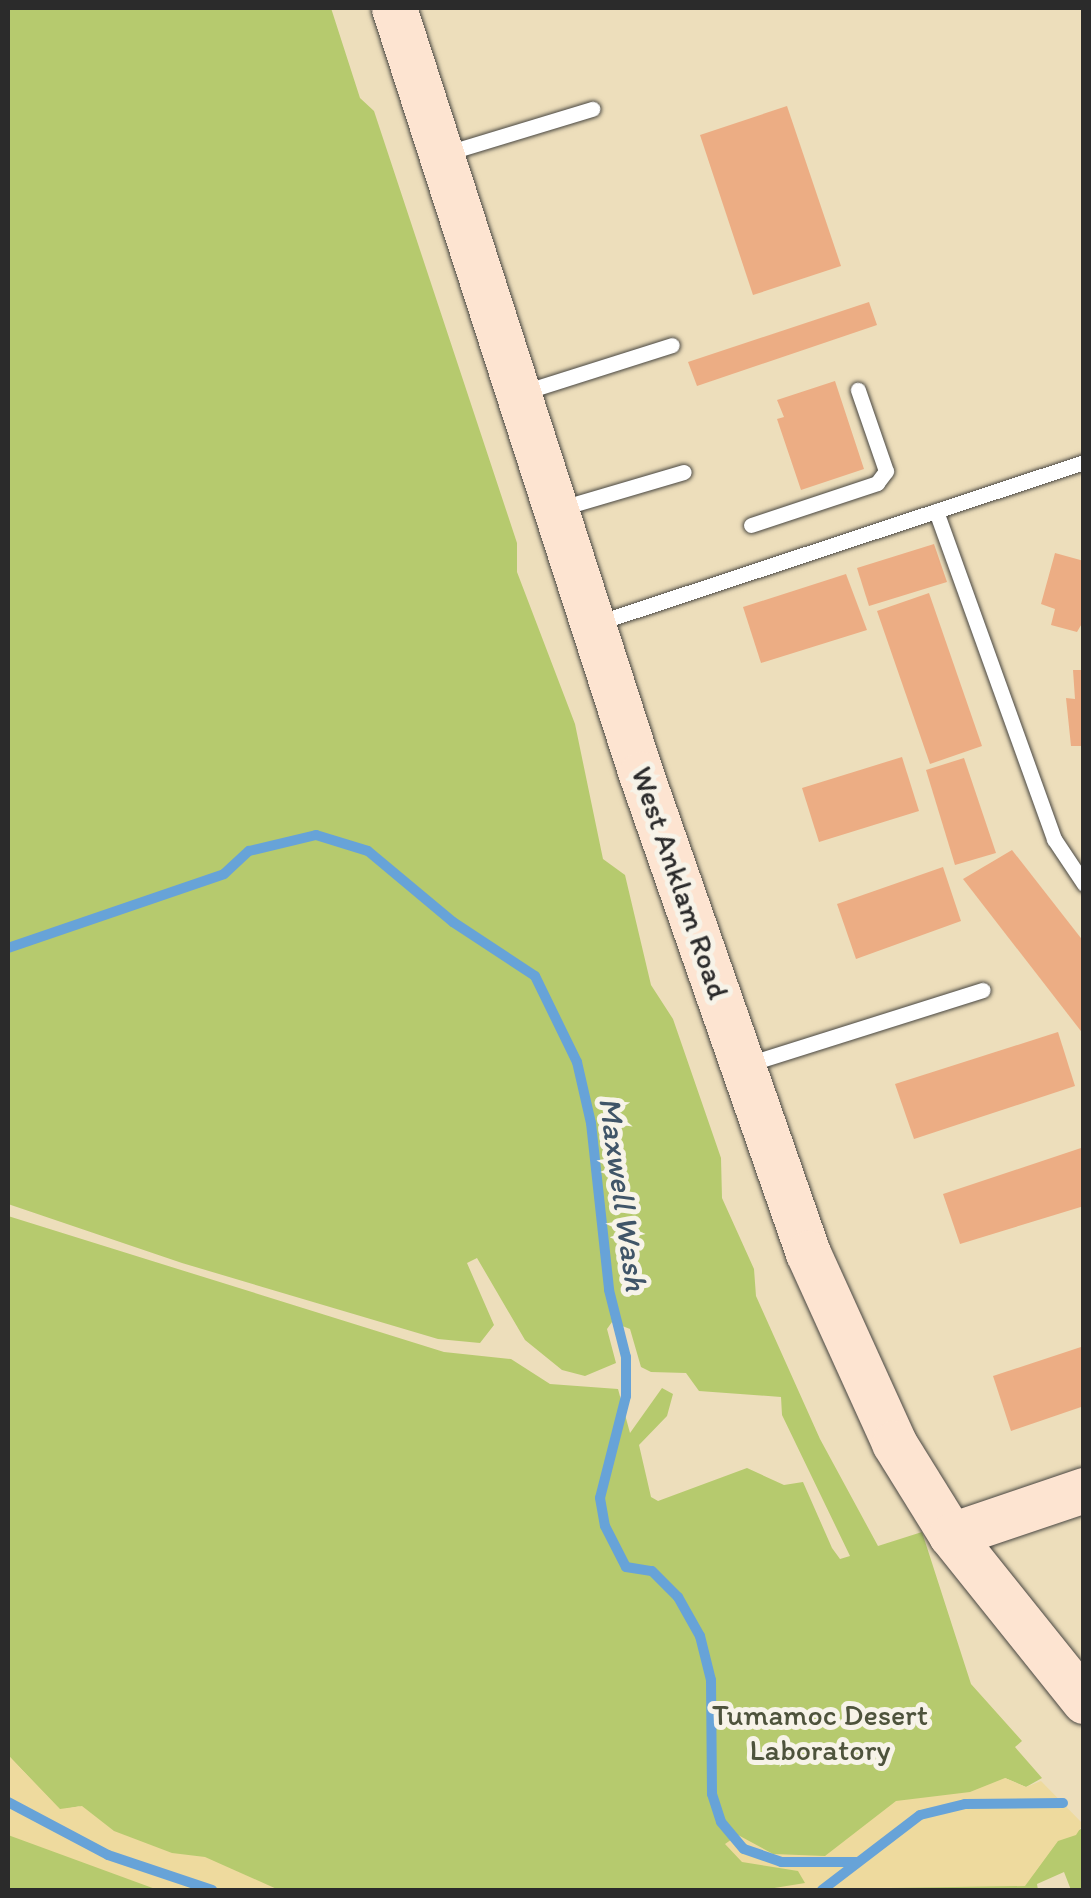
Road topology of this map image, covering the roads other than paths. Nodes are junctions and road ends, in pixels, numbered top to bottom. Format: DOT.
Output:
graph roads {
  1 [pos="394,8"];
  2 [pos="592,109"];
  3 [pos="442,155"];
  4 [pos="672,345"];
  5 [pos="858,390"];
  6 [pos="518,394"];
  7 [pos="1084,462"];
  8 [pos="684,472"];
  9 [pos="556,510"];
  10 [pos="936,511"];
  11 [pos="751,524"];
  12 [pos="593,624"];
  13 [pos="1084,884"];
  14 [pos="983,990"];
  15 [pos="744,1065"];
  16 [pos="1084,1490"];
  17 [pos="951,1535"];
  18 [pos="1084,1701"];
  1 -- 3 [label="main road, West Anklam Road"];
  2 -- 3 [label="lane"];
  3 -- 6 [label="main road, West Anklam Road"];
  4 -- 6 [label="lane"];
  5 -- 11 [label="lane"];
  6 -- 9 [label="main road, West Anklam Road"];
  7 -- 10 [label="lane"];
  8 -- 9 [label="lane"];
  9 -- 12 [label="main road, West Anklam Road"];
  10 -- 12 [label="lane"];
  10 -- 13 [label="lane"];
  12 -- 15 [label="main road, West Anklam Road"];
  14 -- 15 [label="lane"];
  15 -- 17 [label="main road, West Anklam Road"];
  16 -- 17 [label="main road"];
  17 -- 18 [label="main road, West Anklam Road"];
}
